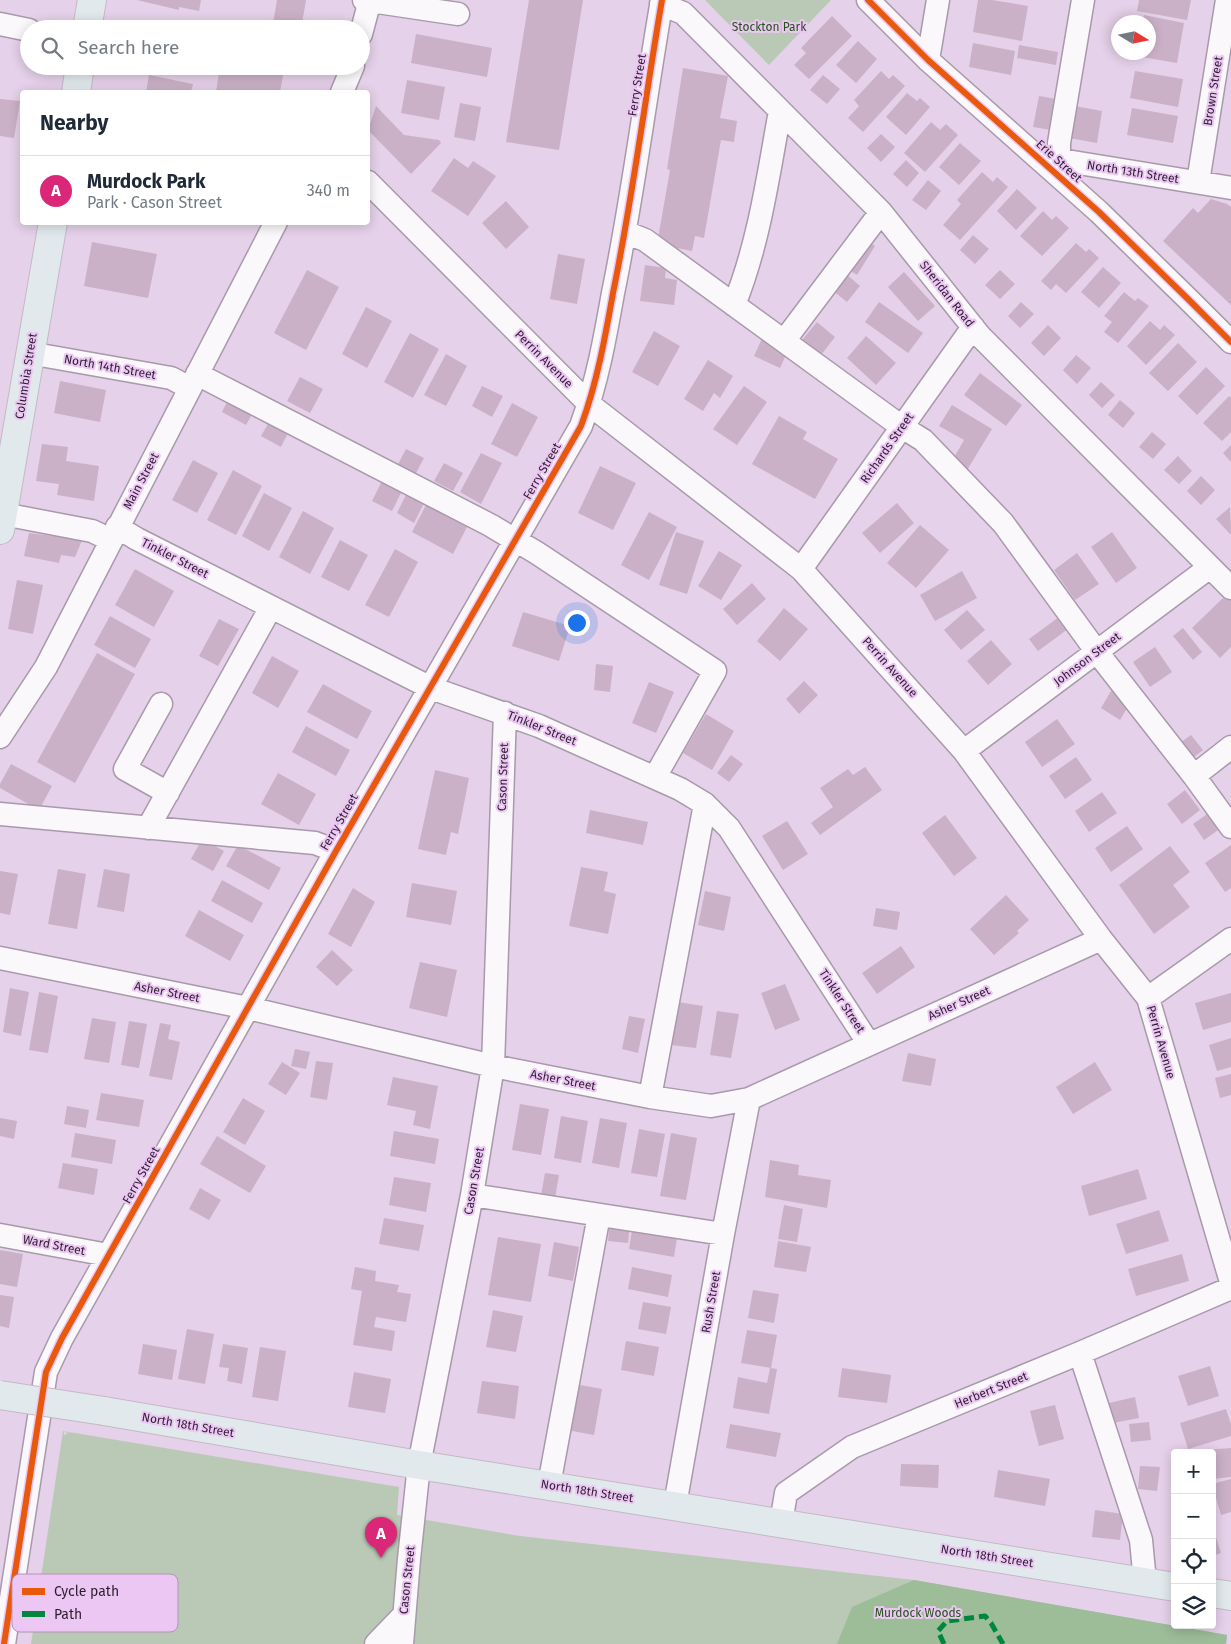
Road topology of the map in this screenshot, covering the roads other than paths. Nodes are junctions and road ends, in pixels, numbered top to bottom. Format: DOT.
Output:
graph roads {
  1 [pos="92,0"];
  2 [pos="368,0"];
  3 [pos="868,0"];
  4 [pos="938,0"];
  5 [pos="1083,0"];
  6 [pos="1227,0"];
  7 [pos="662,2"];
  8 [pos="458,14"];
  9 [pos="89,20"];
  10 [pos="364,20"];
  11 [pos="0,24"];
  12 [pos="20,28"];
  13 [pos="928,60"];
  14 [pos="79,75"];
  15 [pos="349,75"];
  16 [pos="76,90"];
  17 [pos="343,90"];
  18 [pos="780,110"];
  19 [pos="1036,156"];
  20 [pos="1059,159"];
  21 [pos="1198,182"];
  22 [pos="370,184"];
  23 [pos="1231,188"];
  24 [pos="881,212"];
  25 [pos="52,225"];
  26 [pos="274,225"];
  27 [pos="626,232"];
  28 [pos="734,305"];
  29 [pos="976,331"];
  30 [pos="784,342"];
  31 [pos="1231,342"];
  32 [pos="29,353"];
  33 [pos="193,381"];
  34 [pos="589,404"];
  35 [pos="902,427"];
  36 [pos="8,435"];
  37 [pos="1,522"];
  38 [pos="114,533"];
  39 [pos="515,540"];
  40 [pos="1210,567"];
  41 [pos="801,569"];
  42 [pos="1231,588"];
  43 [pos="271,607"];
  44 [pos="1097,652"];
  45 [pos="431,688"];
  46 [pos="161,704"];
  47 [pos="9,711"];
  48 [pos="505,713"];
  49 [pos="0,736"];
  50 [pos="1231,747"];
  51 [pos="964,751"];
  52 [pos="1194,776"];
  53 [pos="655,777"];
  54 [pos="168,793"];
  55 [pos="705,804"];
  56 [pos="0,814"];
  57 [pos="1231,827"];
  58 [pos="148,828"];
  59 [pos="336,851"];
  60 [pos="1101,939"];
  61 [pos="1231,939"];
  62 [pos="0,958"];
  63 [pos="1148,998"];
  64 [pos="248,1008"];
  65 [pos="870,1044"];
  66 [pos="493,1066"];
  67 [pos="650,1098"];
  68 [pos="749,1099"];
  69 [pos="472,1195"];
  70 [pos="599,1215"];
  71 [pos="0,1234"];
  72 [pos="722,1234"];
  73 [pos="108,1255"];
  74 [pos="1231,1282"];
  75 [pos="1231,1288"];
  76 [pos="1080,1353"];
  77 [pos="0,1395"];
  78 [pos="420,1465"];
  79 [pos="550,1485"];
  80 [pos="676,1505"];
  81 [pos="781,1522"];
  82 [pos="15,1574"];
  83 [pos="1145,1582"];
  84 [pos="1171,1586"];
  85 [pos="12,1592"];
  86 [pos="1216,1594"];
  87 [pos="1231,1596"];
  88 [pos="404,1616"];
  89 [pos="4,1644"];
  90 [pos="376,1644"];
  91 [pos="402,1644"];
  1 -- 9 [label="main road"];
  2 -- 8 [label="street"];
  2 -- 10 [label="street"];
  3 -- 13 [label="street, Erie Street"];
  4 -- 13 [label="street"];
  5 -- 20 [label="street"];
  6 -- 21 [label="street, Brown Street"];
  7 -- 18 [label="street, Sheridan Road"];
  7 -- 27 [label="street, Ferry Street"];
  11 -- 12 [label="street"];
  13 -- 19 [label="street, Erie Street"];
  14 -- 16 [label="main road"];
  15 -- 17 [label="street"];
  18 -- 24 [label="street, Sheridan Road"];
  18 -- 28 [label="street"];
  19 -- 20 [label="street, North 13th Street"];
  19 -- 31 [label="street, Erie Street"];
  20 -- 21 [label="street, North 13th Street"];
  21 -- 23 [label="street, North 13th Street"];
  22 -- 34 [label="street, Perrin Avenue"];
  24 -- 29 [label="street, Sheridan Road"];
  24 -- 30 [label="street"];
  25 -- 32 [label="main road, Columbia Street"];
  26 -- 33 [label="street, Main Street"];
  27 -- 28 [label="street"];
  27 -- 34 [label="street, Ferry Street"];
  28 -- 30 [label="street"];
  29 -- 35 [label="street, Richards Street"];
  29 -- 40 [label="street, Sheridan Road"];
  30 -- 35 [label="street"];
  32 -- 33 [label="street, North 14th Street"];
  32 -- 36 [label="main road, Columbia Street"];
  33 -- 38 [label="street, Main Street"];
  33 -- 39 [label="street, North 14th Street"];
  34 -- 39 [label="street, Ferry Street"];
  34 -- 41 [label="street, Perrin Avenue"];
  35 -- 41 [label="street, Richards Street"];
  35 -- 44 [label="street"];
  36 -- 37 [label="main road, Columbia Street"];
  37 -- 38 [label="street, Tinkler Street"];
  38 -- 43 [label="street, Tinkler Street"];
  38 -- 47 [label="street, Main Street"];
  39 -- 45 [label="street, Ferry Street"];
  39 -- 53 [label="street, North 14th Street"];
  40 -- 42 [label="street, Sheridan Road"];
  40 -- 44 [label="street, Johnson Street"];
  41 -- 51 [label="street, Perrin Avenue"];
  43 -- 45 [label="street, Tinkler Street"];
  43 -- 54 [label="street"];
  44 -- 51 [label="street, Johnson Street"];
  44 -- 52 [label="street"];
  45 -- 48 [label="street, Tinkler Street"];
  45 -- 59 [label="street, Ferry Street"];
  46 -- 54 [label="street"];
  47 -- 49 [label="street, Main Street"];
  48 -- 53 [label="street, Tinkler Street"];
  48 -- 66 [label="street, Cason Street"];
  50 -- 52 [label="street"];
  51 -- 60 [label="street, Perrin Avenue"];
  52 -- 57 [label="street"];
  53 -- 55 [label="street, Tinkler Street"];
  54 -- 58 [label="street"];
  55 -- 65 [label="street, Tinkler Street"];
  55 -- 67 [label="street"];
  56 -- 58 [label="street"];
  58 -- 59 [label="street"];
  59 -- 64 [label="street, Ferry Street"];
  60 -- 63 [label="street, Perrin Avenue"];
  60 -- 65 [label="street, Asher Street"];
  61 -- 63 [label="street"];
  62 -- 64 [label="street, Asher Street"];
  63 -- 74 [label="street, Perrin Avenue"];
  64 -- 66 [label="street, Asher Street"];
  64 -- 73 [label="street, Ferry Street"];
  65 -- 68 [label="street, Asher Street"];
  66 -- 67 [label="street, Asher Street"];
  66 -- 69 [label="street, Cason Street"];
  67 -- 68 [label="street, Asher Street"];
  68 -- 72 [label="street, Rush Street"];
  69 -- 70 [label="street"];
  69 -- 78 [label="street, Cason Street"];
  70 -- 72 [label="street"];
  70 -- 79 [label="street"];
  71 -- 73 [label="street, Ward Street"];
  72 -- 80 [label="street, Rush Street"];
  73 -- 82 [label="street, Ferry Street"];
  75 -- 76 [label="street, Herbert Street"];
  76 -- 81 [label="street, Herbert Street"];
  76 -- 83 [label="street"];
  77 -- 78 [label="main road, North 18th Street, bridge"];
  78 -- 79 [label="main road, North 18th Street"];
  78 -- 88 [label="street, Cason Street"];
  79 -- 80 [label="main road, North 18th Street"];
  80 -- 81 [label="main road, North 18th Street"];
  81 -- 83 [label="main road, North 18th Street"];
  83 -- 84 [label="main road, North 18th Street"];
  85 -- 89 [label="street, Ferry Street"];
  86 -- 87 [label="main road"];
  88 -- 90 [label="street"];
  88 -- 91 [label="street, Cason Street"];
}
